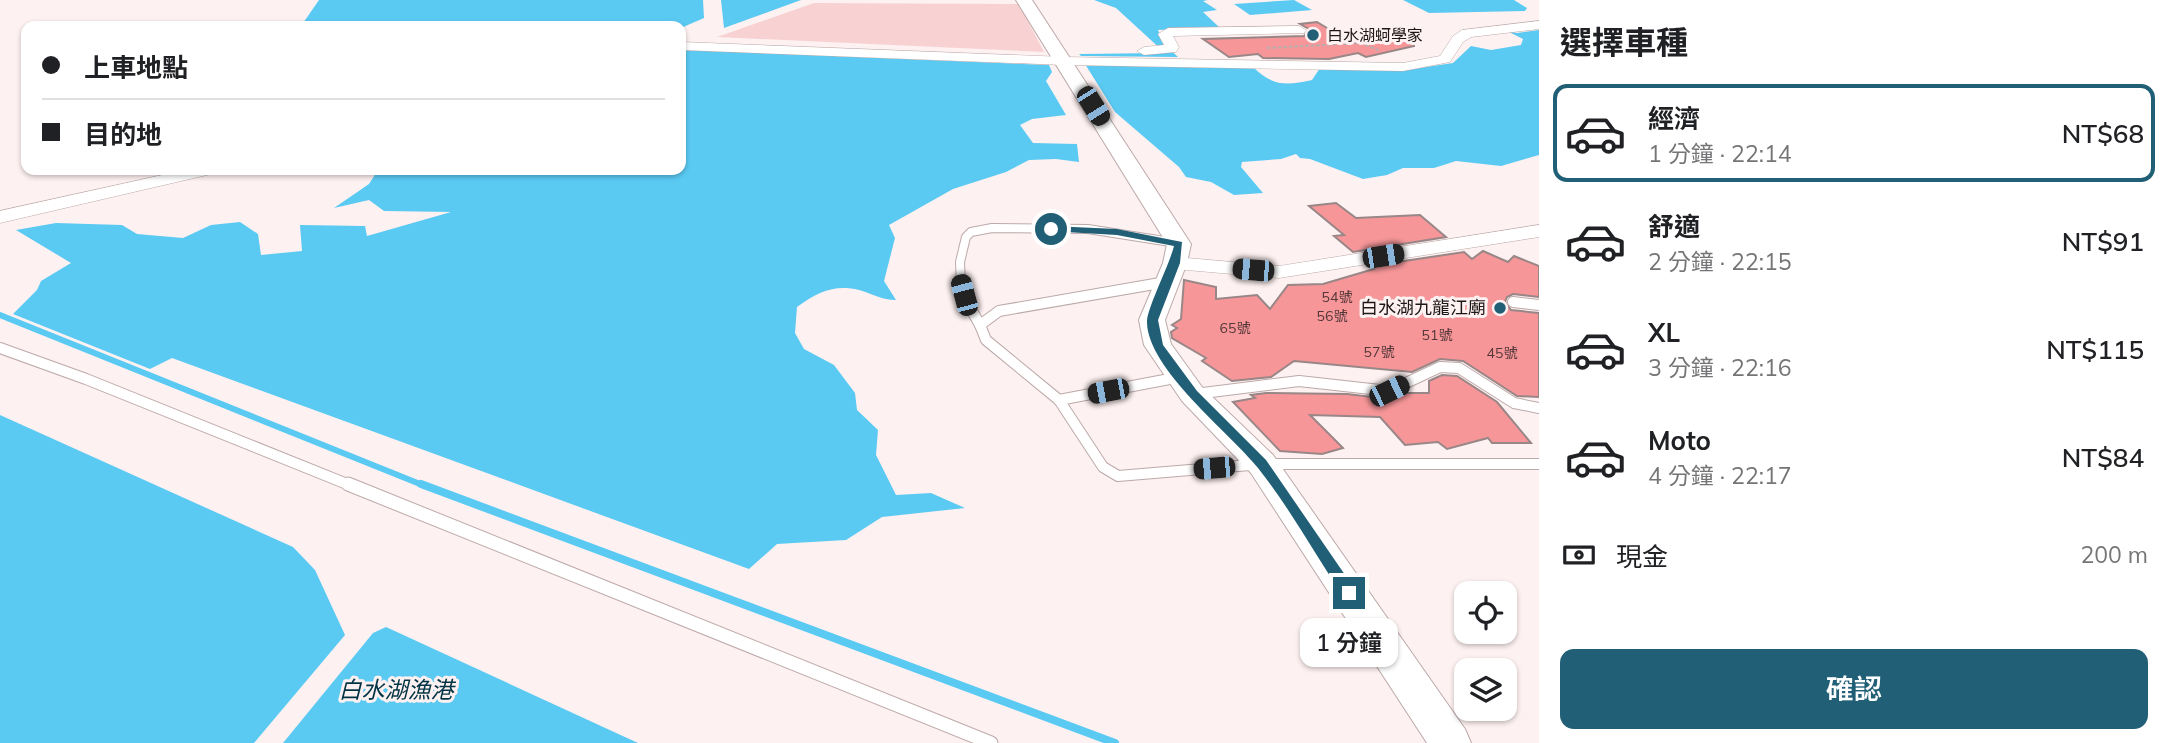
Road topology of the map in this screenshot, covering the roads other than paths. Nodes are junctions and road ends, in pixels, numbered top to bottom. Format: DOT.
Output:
graph roads {
  1 [pos="1024,0"];
  2 [pos="1539,25"];
  3 [pos="1299,30"];
  4 [pos="686,46"];
  5 [pos="1062,57"];
  6 [pos="185,175"];
  7 [pos="0,217"];
  8 [pos="1539,231"];
  9 [pos="1174,263"];
  10 [pos="1513,302"];
  11 [pos="1539,305"];
  12 [pos="980,325"];
  13 [pos="0,348"];
  14 [pos="1187,386"];
  15 [pos="1059,400"];
  16 [pos="1539,408"];
  17 [pos="1262,464"];
  18 [pos="1539,464"];
  19 [pos="990,743"];
  20 [pos="1451,743"];
  1 -- 5 [label="street"];
  2 -- 5 [label="street"];
  3 -- 5 [label="street"];
  4 -- 5 [label="street"];
  5 -- 9 [label="street"];
  6 -- 7 [label="street"];
  8 -- 9 [label="street"];
  9 -- 12 [label="lane"];
  9 -- 12 [label="lane"];
  9 -- 14 [label="street"];
  10 -- 11 [label="lane"];
  12 -- 15 [label="lane"];
  13 -- 19 [label="lane"];
  14 -- 15 [label="lane"];
  14 -- 16 [label="lane"];
  14 -- 17 [label="street"];
  15 -- 17 [label="lane"];
  17 -- 18 [label="lane"];
  17 -- 20 [label="street"];
}
